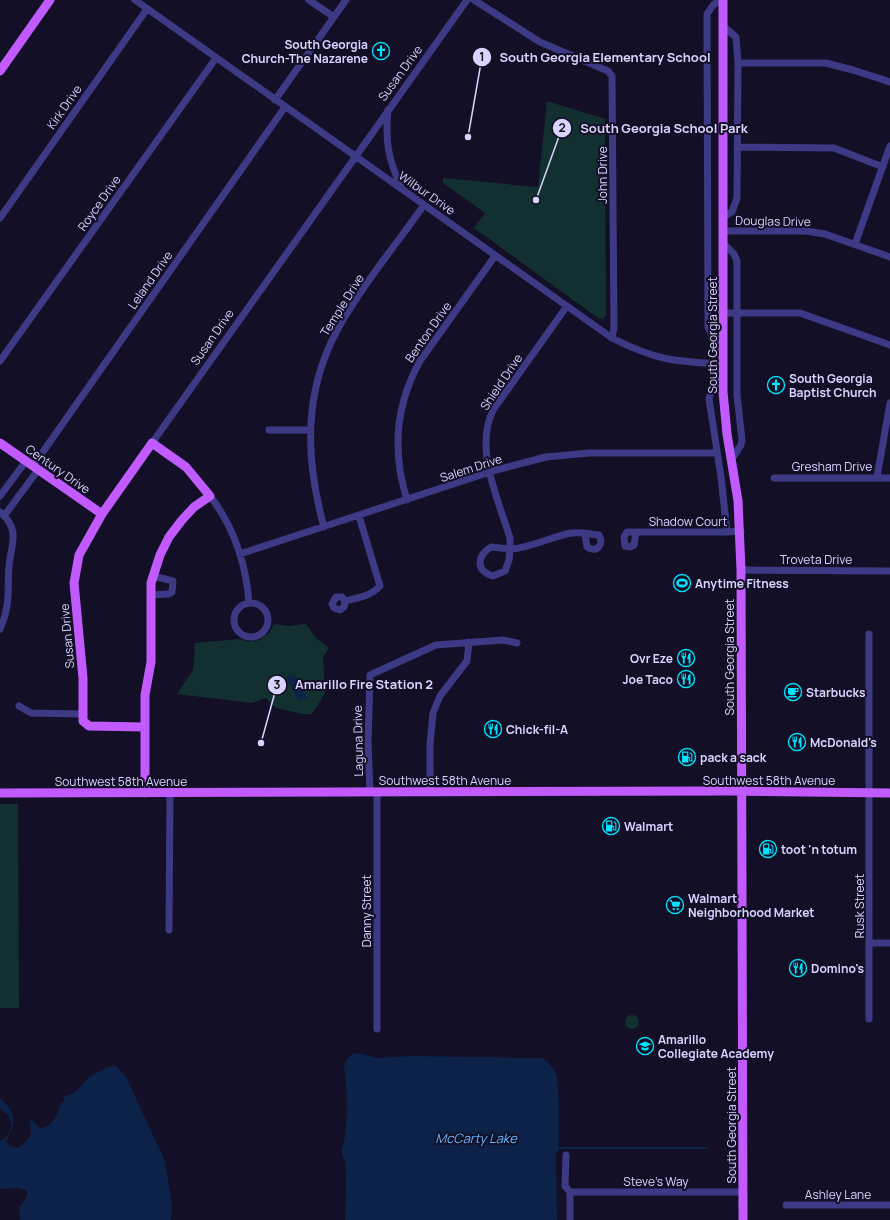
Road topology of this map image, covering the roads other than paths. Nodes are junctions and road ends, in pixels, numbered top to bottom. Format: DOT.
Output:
graph roads {
  1 [pos="50,0"];
  2 [pos="135,0"];
  3 [pos="309,0"];
  4 [pos="346,0"];
  5 [pos="467,0"];
  6 [pos="474,0"];
  7 [pos="723,0"];
  8 [pos="147,9"];
  9 [pos="334,17"];
  10 [pos="723,26"];
  11 [pos="216,58"];
  12 [pos="738,63"];
  13 [pos="0,71"];
  14 [pos="890,82"];
  15 [pos="275,100"];
  16 [pos="285,107"];
  17 [pos="388,110"];
  18 [pos="890,146"];
  19 [pos="738,147"];
  20 [pos="355,157"];
  21 [pos="883,167"];
  22 [pos="401,188"];
  23 [pos="424,205"];
  24 [pos="0,218"];
  25 [pos="723,218"];
  26 [pos="723,231"];
  27 [pos="723,244"];
  28 [pos="855,244"];
  29 [pos="496,256"];
  30 [pos="890,257"];
  31 [pos="566,306"];
  32 [pos="737,313"];
  33 [pos="723,314"];
  34 [pos="612,338"];
  35 [pos="723,342"];
  36 [pos="890,345"];
  37 [pos="0,361"];
  38 [pos="724,364"];
  39 [pos="723,380"];
  40 [pos="890,403"];
  41 [pos="269,430"];
  42 [pos="310,430"];
  43 [pos="0,443"];
  44 [pos="152,443"];
  45 [pos="717,453"];
  46 [pos="732,459"];
  47 [pos="32,466"];
  48 [pos="490,473"];
  49 [pos="877,477"];
  50 [pos="774,478"];
  51 [pos="890,478"];
  52 [pos="0,496"];
  53 [pos="210,496"];
  54 [pos="407,500"];
  55 [pos="2,514"];
  56 [pos="102,514"];
  57 [pos="359,516"];
  58 [pos="324,526"];
  59 [pos="740,531"];
  60 [pos="636,532"];
  61 [pos="727,532"];
  62 [pos="585,534"];
  63 [pos="510,549"];
  64 [pos="240,554"];
  65 [pos="741,570"];
  66 [pos="890,570"];
  67 [pos="153,576"];
  68 [pos="151,596"];
  69 [pos="345,601"];
  70 [pos="249,603"];
  71 [pos="0,629"];
  72 [pos="869,634"];
  73 [pos="470,642"];
  74 [pos="517,643"];
  75 [pos="19,706"];
  76 [pos="83,718"];
  77 [pos="144,727"];
  78 [pos="741,791"];
  79 [pos="145,792"];
  80 [pos="170,792"];
  81 [pos="374,792"];
  82 [pos="430,792"];
  83 [pos="0,793"];
  84 [pos="870,793"];
  85 [pos="890,793"];
  86 [pos="170,930"];
  87 [pos="870,943"];
  88 [pos="890,943"];
  89 [pos="869,1019"];
  90 [pos="377,1029"];
  91 [pos="566,1155"];
  92 [pos="570,1192"];
  93 [pos="743,1192"];
  94 [pos="786,1205"];
  95 [pos="890,1205"];
  96 [pos="570,1220"];
  97 [pos="743,1220"];
  1 -- 13 [label="main road"];
  2 -- 8 [label="street, Wilbur Drive"];
  3 -- 9 [label="street"];
  4 -- 9 [label="street"];
  5 -- 17 [label="street, Susan Drive"];
  6 -- 34 [label="street, John Drive"];
  7 -- 10 [label="main road, South Georgia Street"];
  7 -- 35 [label="street"];
  8 -- 11 [label="street, Wilbur Drive"];
  8 -- 24 [label="street, Kirk Drive"];
  9 -- 15 [label="street"];
  10 -- 12 [label="street"];
  10 -- 25 [label="main road, South Georgia Street"];
  11 -- 15 [label="street, Wilbur Drive"];
  11 -- 37 [label="street, Royce Drive"];
  12 -- 14 [label="street"];
  12 -- 19 [label="street"];
  15 -- 16 [label="street, Wilbur Drive"];
  16 -- 20 [label="street, Wilbur Drive"];
  16 -- 47 [label="street, Leland Drive"];
  17 -- 20 [label="street, Susan Drive"];
  17 -- 22 [label="street"];
  18 -- 21 [label="street"];
  19 -- 21 [label="street"];
  19 -- 25 [label="street"];
  20 -- 22 [label="street, Wilbur Drive"];
  20 -- 44 [label="street, Susan Drive"];
  21 -- 28 [label="street"];
  22 -- 23 [label="street, Wilbur Drive"];
  23 -- 29 [label="street, Wilbur Drive"];
  23 -- 42 [label="street, Temple Drive"];
  25 -- 26 [label="main road, South Georgia Street"];
  26 -- 27 [label="main road, South Georgia Street"];
  26 -- 28 [label="street, Douglas Drive"];
  27 -- 32 [label="street"];
  27 -- 33 [label="main road, South Georgia Street"];
  28 -- 30 [label="street, Douglas Drive"];
  29 -- 31 [label="street, Wilbur Drive"];
  29 -- 54 [label="street, Benton Drive"];
  31 -- 34 [label="street, Wilbur Drive"];
  31 -- 48 [label="street, Shield Drive"];
  32 -- 33 [label="street"];
  32 -- 36 [label="street"];
  32 -- 46 [label="street"];
  33 -- 35 [label="main road, South Georgia Street"];
  34 -- 38 [label="street, Wilbur Drive"];
  35 -- 38 [label="main road, South Georgia Street"];
  38 -- 39 [label="main road, South Georgia Street"];
  39 -- 45 [label="street"];
  39 -- 46 [label="main road, South Georgia Street"];
  40 -- 49 [label="street"];
  41 -- 42 [label="street"];
  42 -- 58 [label="street, Temple Drive"];
  43 -- 47 [label="main road, Century Drive"];
  44 -- 53 [label="main road"];
  44 -- 56 [label="main road, Susan Drive"];
  45 -- 48 [label="street, Salem Drive"];
  45 -- 61 [label="street"];
  46 -- 59 [label="main road, South Georgia Street"];
  47 -- 52 [label="street, Leland Drive"];
  47 -- 55 [label="street"];
  47 -- 56 [label="main road, Century Drive"];
  48 -- 54 [label="street, Salem Drive"];
  48 -- 63 [label="street, Shield Drive"];
  49 -- 50 [label="street, Gresham Drive"];
  49 -- 51 [label="street, Gresham Drive"];
  53 -- 64 [label="street"];
  53 -- 67 [label="main road"];
  54 -- 57 [label="street, Salem Drive"];
  55 -- 71 [label="street"];
  56 -- 76 [label="main road, Susan Drive"];
  57 -- 58 [label="street, Salem Drive"];
  57 -- 69 [label="street"];
  58 -- 64 [label="street, Salem Drive"];
  59 -- 61 [label="street, Shadow Court"];
  59 -- 65 [label="main road, South Georgia Street"];
  60 -- 61 [label="street, Shadow Court"];
  62 -- 63 [label="street"];
  63 -- 63 [label="street"];
  64 -- 70 [label="street"];
  65 -- 66 [label="street, Troveta Drive"];
  65 -- 78 [label="main road, South Georgia Street"];
  67 -- 68 [label="main road"];
  67 -- 68 [label="street"];
  68 -- 77 [label="main road"];
  70 -- 70 [label="street"];
  72 -- 84 [label="street, Rusk Street"];
  73 -- 74 [label="street, Laguna Drive"];
  73 -- 81 [label="street, Laguna Drive"];
  73 -- 82 [label="street"];
  75 -- 76 [label="street"];
  76 -- 77 [label="main road"];
  77 -- 79 [label="main road"];
  78 -- 82 [label="main road, Southwest 58th Avenue"];
  78 -- 84 [label="main road, Southwest 58th Avenue"];
  78 -- 93 [label="main road, South Georgia Street"];
  79 -- 80 [label="main road, Southwest 58th Avenue"];
  79 -- 83 [label="main road, Southwest 58th Avenue"];
  80 -- 81 [label="main road, Southwest 58th Avenue"];
  80 -- 86 [label="street"];
  81 -- 82 [label="main road, Southwest 58th Avenue"];
  81 -- 90 [label="street, Danny Street"];
  84 -- 85 [label="main road, Southwest 58th Avenue"];
  84 -- 87 [label="street, Rusk Street"];
  87 -- 88 [label="street"];
  87 -- 89 [label="street, Rusk Street"];
  91 -- 92 [label="street"];
  92 -- 93 [label="street, Steve's Way"];
  92 -- 96 [label="street"];
  93 -- 97 [label="main road, South Georgia Street"];
  94 -- 95 [label="street, Ashley Lane"];
}
